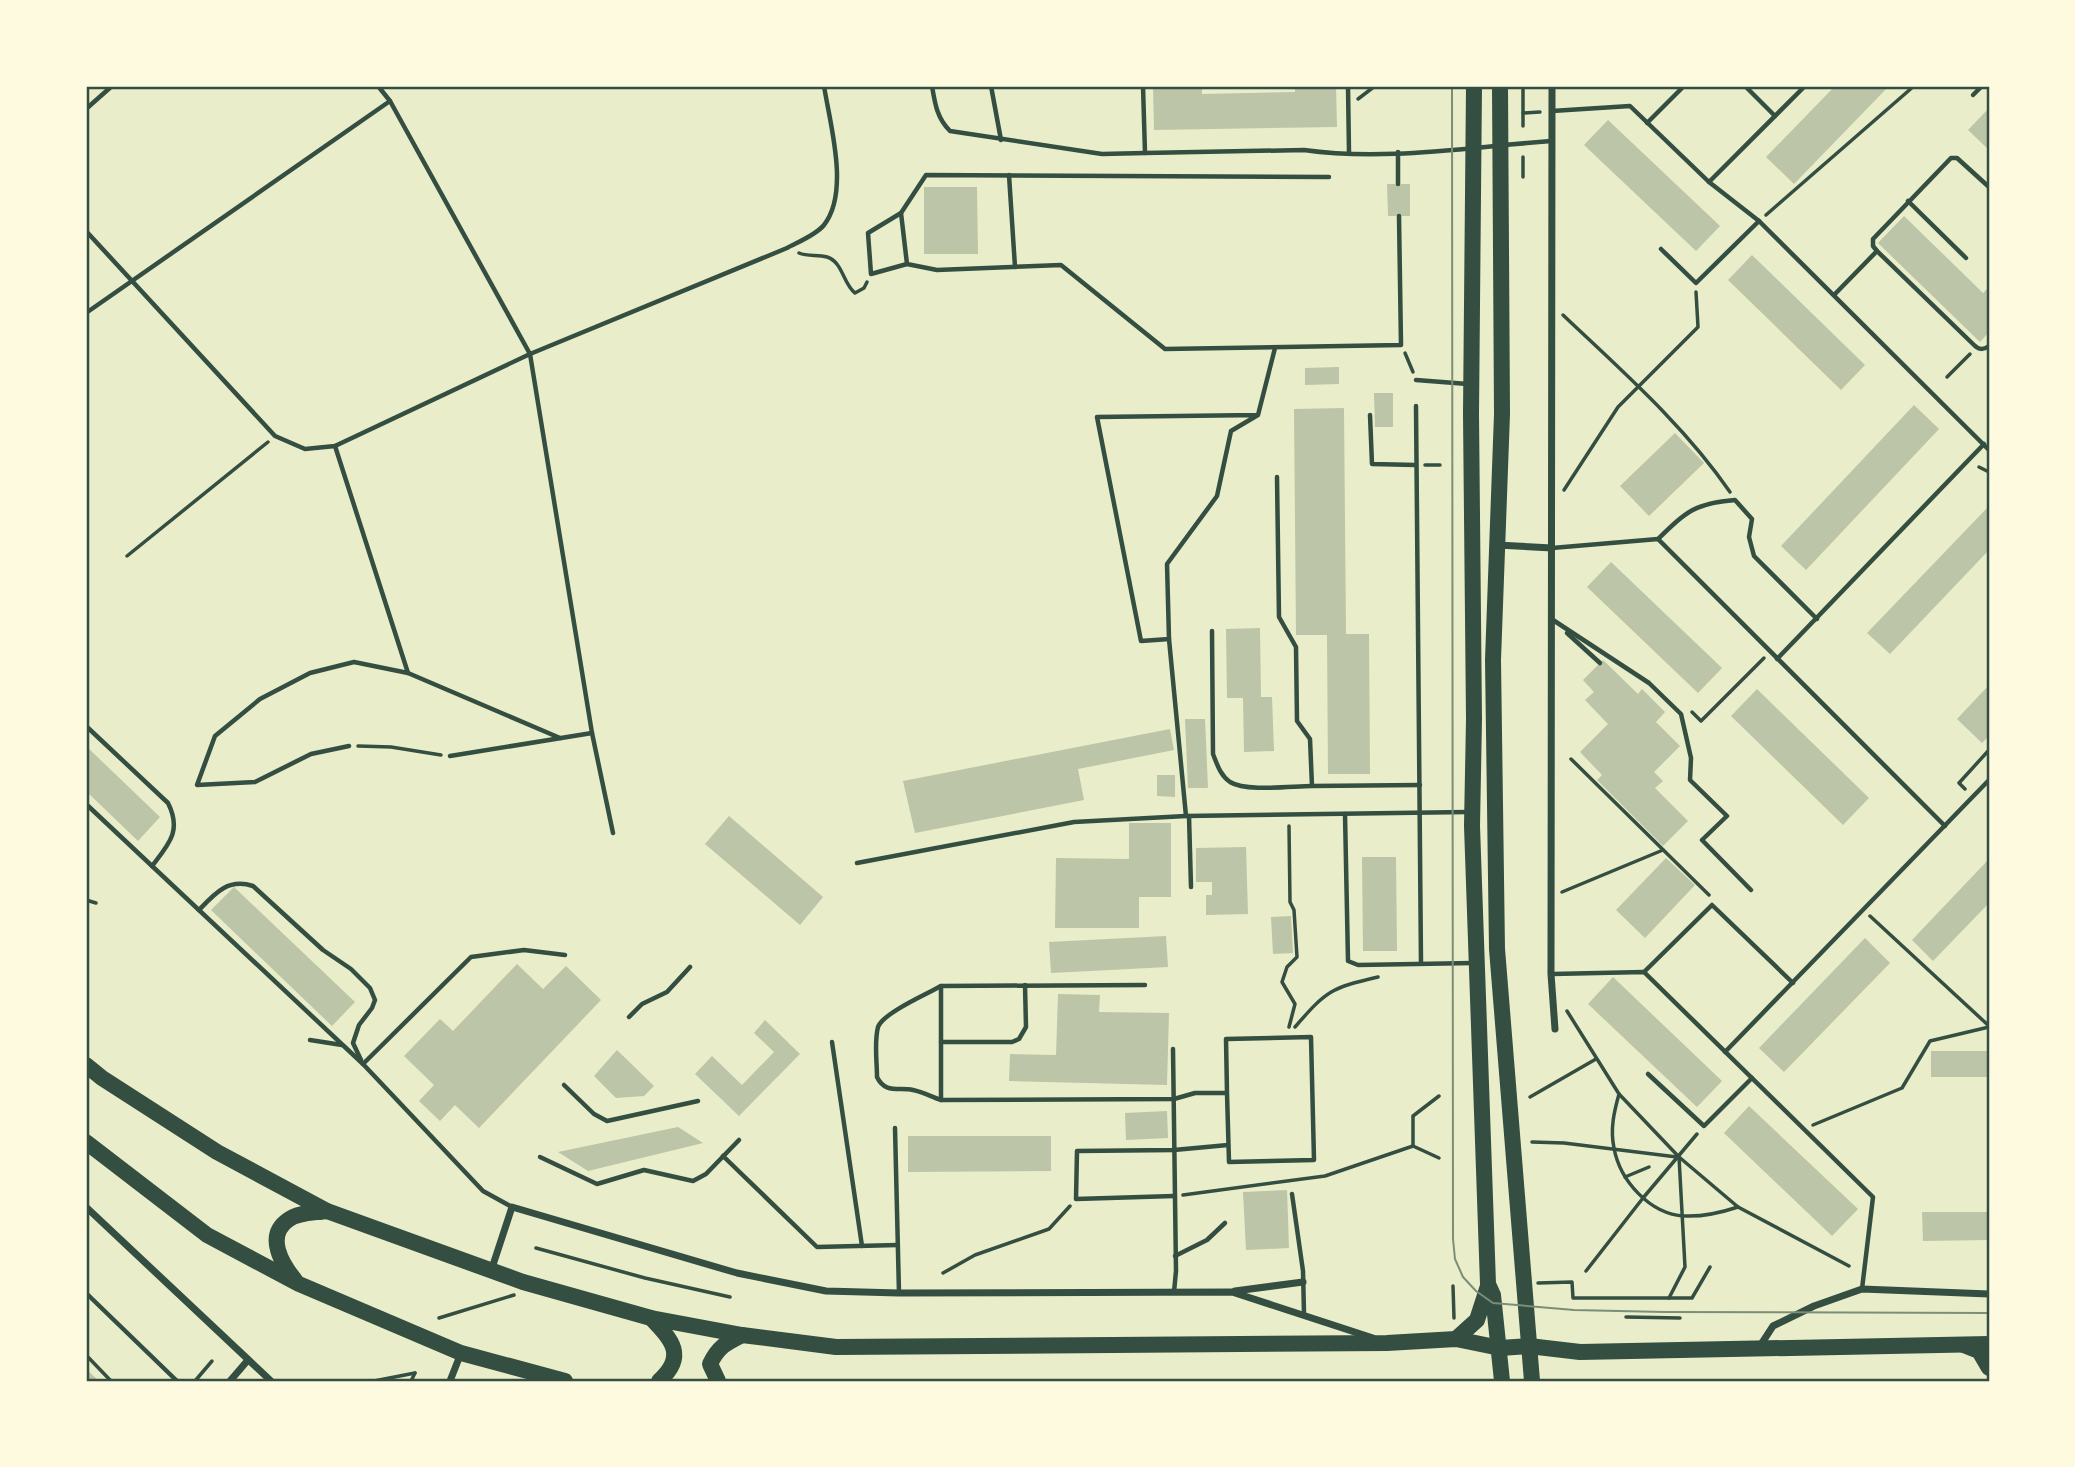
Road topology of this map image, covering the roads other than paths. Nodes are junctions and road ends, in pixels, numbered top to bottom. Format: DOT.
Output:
graph roads {
  1 [pos="112,86"];
  2 [pos="378,86"];
  3 [pos="824,86"];
  4 [pos="932,86"];
  5 [pos="991,86"];
  6 [pos="1143,86"];
  7 [pos="1348,86"];
  8 [pos="1474,86"];
  9 [pos="1500,86"];
  10 [pos="1552,86"];
  11 [pos="1684,86"];
  12 [pos="1745,86"];
  13 [pos="1805,86"];
  14 [pos="1982,86"];
  15 [pos="1973,95"];
  16 [pos="390,101"];
  17 [pos="86,109"];
  18 [pos="1552,111"];
  19 [pos="1775,116"];
  20 [pos="1647,123"];
  21 [pos="1001,140"];
  22 [pos="1551,141"];
  23 [pos="1501,146"];
  24 [pos="1475,148"];
  25 [pos="1398,152"];
  26 [pos="1145,153"];
  27 [pos="1349,153"];
  28 [pos="1009,175"];
  29 [pos="1329,177"];
  30 [pos="1709,182"];
  31 [pos="1398,184"];
  32 [pos="1989,187"];
  33 [pos="1908,201"];
  34 [pos="901,213"];
  35 [pos="1399,216"];
  36 [pos="1759,221"];
  37 [pos="86,232"];
  38 [pos="1661,248"];
  39 [pos="1877,251"];
  40 [pos="1966,258"];
  41 [pos="907,264"];
  42 [pos="1015,267"];
  43 [pos="131,281"];
  44 [pos="1834,295"];
  45 [pos="86,313"];
  46 [pos="1989,346"];
  47 [pos="1275,348"];
  48 [pos="530,355"];
  49 [pos="1416,380"];
  50 [pos="1472,384"];
  51 [pos="1416,406"];
  52 [pos="1258,415"];
  53 [pos="1370,415"];
  54 [pos="1984,444"];
  55 [pos="335,446"];
  56 [pos="1989,450"];
  57 [pos="1416,464"];
  58 [pos="1278,477"];
  59 [pos="1658,539"];
  60 [pos="1496,545"];
  61 [pos="1552,548"];
  62 [pos="1817,619"];
  63 [pos="1556,623"];
  64 [pos="1212,631"];
  65 [pos="1169,639"];
  66 [pos="1777,659"];
  67 [pos="1600,663"];
  68 [pos="408,673"];
  69 [pos="86,726"];
  70 [pos="592,733"];
  71 [pos="560,738"];
  72 [pos="349,746"];
  73 [pos="450,756"];
  74 [pos="1989,780"];
  75 [pos="1420,785"];
  76 [pos="1312,786"];
  77 [pos="86,804"];
  78 [pos="1472,812"];
  79 [pos="1420,813"];
  80 [pos="1345,814"];
  81 [pos="1188,816"];
  82 [pos="1494,819"];
  83 [pos="1945,826"];
  84 [pos="613,833"];
  85 [pos="857,863"];
  86 [pos="152,866"];
  87 [pos="1191,887"];
  88 [pos="1751,890"];
  89 [pos="199,910"];
  90 [pos="565,955"];
  91 [pos="1421,963"];
  92 [pos="1478,964"];
  93 [pos="690,967"];
  94 [pos="1644,972"];
  95 [pos="1551,974"];
  96 [pos="1793,983"];
  97 [pos="1026,985"];
  98 [pos="1145,985"];
  99 [pos="941,986"];
  100 [pos="629,1017"];
  101 [pos="1555,1029"];
  102 [pos="310,1040"];
  103 [pos="832,1042"];
  104 [pos="941,1042"];
  105 [pos="343,1045"];
  106 [pos="1173,1049"];
  107 [pos="1726,1052"];
  108 [pos="363,1064"];
  109 [pos="86,1065"];
  110 [pos="1648,1074"];
  111 [pos="1752,1078"];
  112 [pos="564,1085"];
  113 [pos="1227,1093"];
  114 [pos="1174,1099"];
  115 [pos="942,1100"];
  116 [pos="698,1101"];
  117 [pos="895,1128"];
  118 [pos="739,1140"];
  119 [pos="86,1142"];
  120 [pos="1228,1145"];
  121 [pos="1174,1150"];
  122 [pos="723,1156"];
  123 [pos="540,1157"];
  124 [pos="1292,1194"];
  125 [pos="1174,1196"];
  126 [pos="86,1207"];
  127 [pos="512,1207"];
  128 [pos="327,1211"];
  129 [pos="1225,1223"];
  130 [pos="898,1245"];
  131 [pos="862,1246"];
  132 [pos="1175,1256"];
  133 [pos="491,1271"];
  134 [pos="1303,1282"];
  135 [pos="299,1284"];
  136 [pos="1488,1284"];
  137 [pos="1862,1289"];
  138 [pos="1232,1292"];
  139 [pos="86,1293"];
  140 [pos="898,1293"];
  141 [pos="1174,1293"];
  142 [pos="1989,1294"];
  143 [pos="1304,1315"];
  144 [pos="651,1318"];
  145 [pos="742,1335"];
  146 [pos="1456,1339"];
  147 [pos="1387,1343"];
  148 [pos="1963,1344"];
  149 [pos="1989,1344"];
  150 [pos="1529,1346"];
  151 [pos="1500,1348"];
  152 [pos="1758,1349"];
  153 [pos="461,1353"];
  154 [pos="248,1360"];
  155 [pos="1989,1368"];
  156 [pos="177,1381"];
  157 [pos="230,1381"];
  158 [pos="271,1381"];
  159 [pos="450,1381"];
  160 [pos="565,1381"];
  161 [pos="659,1381"];
  162 [pos="718,1381"];
  163 [pos="1502,1381"];
  164 [pos="1532,1381"];
  1 -- 17 [label="lane"];
  2 -- 16 [label="lane"];
  3 -- 48 [label="lane"];
  4 -- 21 [label="lane"];
  5 -- 21 [label="lane"];
  6 -- 26 [label="lane"];
  7 -- 27 [label="lane"];
  8 -- 24 [label="main road"];
  9 -- 23 [label="main road"];
  10 -- 18 [label="street"];
  11 -- 20 [label="lane"];
  12 -- 19 [label="lane"];
  13 -- 19 [label="lane"];
  14 -- 15 [label="lane"];
  16 -- 43 [label="lane"];
  16 -- 48 [label="lane"];
  18 -- 20 [label="lane"];
  18 -- 22 [label="street"];
  19 -- 30 [label="lane"];
  20 -- 30 [label="lane"];
  21 -- 26 [label="lane"];
  22 -- 23 [label="lane"];
  22 -- 61 [label="street"];
  23 -- 24 [label="lane"];
  23 -- 60 [label="main road"];
  24 -- 25 [label="lane"];
  24 -- 50 [label="main road"];
  25 -- 27 [label="lane"];
  25 -- 31 [label="lane"];
  26 -- 27 [label="lane"];
  28 -- 29 [label="lane"];
  28 -- 34 [label="lane"];
  28 -- 42 [label="lane"];
  30 -- 36 [label="lane"];
  32 -- 33 [label="lane"];
  33 -- 39 [label="lane"];
  33 -- 40 [label="lane"];
  34 -- 41 [label="lane"];
  34 -- 41 [label="lane"];
  35 -- 47 [label="lane"];
  36 -- 38 [label="lane"];
  36 -- 44 [label="lane"];
  37 -- 43 [label="lane"];
  39 -- 44 [label="lane"];
  39 -- 46 [label="lane"];
  41 -- 42 [label="lane"];
  42 -- 47 [label="lane"];
  43 -- 45 [label="lane"];
  43 -- 55 [label="lane"];
  44 -- 54 [label="lane"];
  47 -- 52 [label="lane"];
  48 -- 55 [label="lane"];
  48 -- 70 [label="lane"];
  49 -- 50 [label="lane"];
  50 -- 78 [label="main road"];
  51 -- 57 [label="lane"];
  52 -- 65 [label="lane"];
  52 -- 65 [label="lane"];
  53 -- 57 [label="lane"];
  54 -- 56 [label="lane"];
  54 -- 62 [label="lane"];
  55 -- 68 [label="lane"];
  57 -- 75 [label="lane"];
  58 -- 76 [label="lane"];
  59 -- 61 [label="lane"];
  59 -- 62 [label="lane"];
  59 -- 66 [label="lane"];
  60 -- 61 [label="street"];
  60 -- 82 [label="main road"];
  61 -- 63 [label="street"];
  62 -- 66 [label="lane"];
  63 -- 67 [label="lane"];
  63 -- 88 [label="lane"];
  63 -- 95 [label="street"];
  64 -- 76 [label="lane"];
  65 -- 81 [label="lane"];
  66 -- 83 [label="lane"];
  68 -- 71 [label="lane"];
  68 -- 72 [label="lane"];
  69 -- 86 [label="lane"];
  70 -- 71 [label="lane"];
  70 -- 84 [label="lane"];
  71 -- 73 [label="lane"];
  74 -- 83 [label="lane"];
  75 -- 76 [label="lane"];
  75 -- 79 [label="lane"];
  77 -- 86 [label="lane"];
  78 -- 79 [label="lane"];
  78 -- 82 [label="main road"];
  78 -- 92 [label="main road"];
  79 -- 80 [label="lane"];
  79 -- 91 [label="lane"];
  80 -- 81 [label="lane"];
  80 -- 91 [label="lane"];
  81 -- 85 [label="lane"];
  81 -- 87 [label="lane"];
  82 -- 150 [label="main road"];
  83 -- 96 [label="lane"];
  86 -- 89 [label="lane"];
  89 -- 105 [label="lane"];
  89 -- 108 [label="lane"];
  90 -- 108 [label="lane"];
  91 -- 92 [label="lane"];
  92 -- 136 [label="main road"];
  93 -- 100 [label="lane"];
  94 -- 95 [label="lane"];
  94 -- 96 [label="lane"];
  94 -- 107 [label="lane"];
  95 -- 101 [label="street"];
  96 -- 107 [label="lane"];
  97 -- 98 [label="lane"];
  97 -- 99 [label="lane"];
  97 -- 104 [label="lane"];
  99 -- 104 [label="lane"];
  99 -- 115 [label="lane"];
  102 -- 105 [label="lane"];
  103 -- 131 [label="lane"];
  104 -- 115 [label="lane"];
  105 -- 108 [label="lane"];
  106 -- 114 [label="lane"];
  107 -- 111 [label="lane"];
  108 -- 127 [label="lane"];
  109 -- 128 [label="main road"];
  110 -- 111 [label="lane"];
  111 -- 137 [label="lane"];
  112 -- 116 [label="lane"];
  113 -- 114 [label="lane"];
  113 -- 120 [label="lane"];
  113 -- 120 [label="lane"];
  114 -- 115 [label="lane"];
  114 -- 121 [label="lane"];
  117 -- 130 [label="lane"];
  118 -- 122 [label="lane"];
  119 -- 135 [label="main road"];
  120 -- 121 [label="lane"];
  121 -- 125 [label="lane"];
  121 -- 125 [label="lane"];
  122 -- 123 [label="lane"];
  122 -- 131 [label="lane"];
  124 -- 134 [label="lane"];
  125 -- 132 [label="lane"];
  126 -- 154 [label="street"];
  127 -- 133 [label="street"];
  127 -- 140 [label="street"];
  128 -- 133 [label="main road"];
  128 -- 135 [label="main road"];
  129 -- 132 [label="lane"];
  130 -- 131 [label="lane"];
  130 -- 140 [label="lane"];
  132 -- 141 [label="lane"];
  133 -- 144 [label="main road"];
  134 -- 138 [label="street"];
  134 -- 143 [label="lane"];
  135 -- 153 [label="main road"];
  136 -- 146 [label="main road"];
  136 -- 151 [label="main road"];
  137 -- 142 [label="street"];
  137 -- 152 [label="street"];
  138 -- 141 [label="street"];
  138 -- 143 [label="street"];
  139 -- 156 [label="lane"];
  140 -- 141 [label="street"];
  143 -- 147 [label="street"];
  144 -- 145 [label="main road"];
  144 -- 161 [label="main road"];
  145 -- 147 [label="main road"];
  145 -- 162 [label="main road"];
  146 -- 147 [label="main road"];
  146 -- 151 [label="main road"];
  148 -- 149 [label="main road"];
  148 -- 152 [label="main road"];
  148 -- 155 [label="main road"];
  150 -- 151 [label="main road"];
  150 -- 152 [label="main road"];
  150 -- 164 [label="main road"];
  151 -- 163 [label="main road"];
  153 -- 159 [label="street"];
  153 -- 160 [label="main road"];
  154 -- 157 [label="street"];
  154 -- 158 [label="street"];
}
